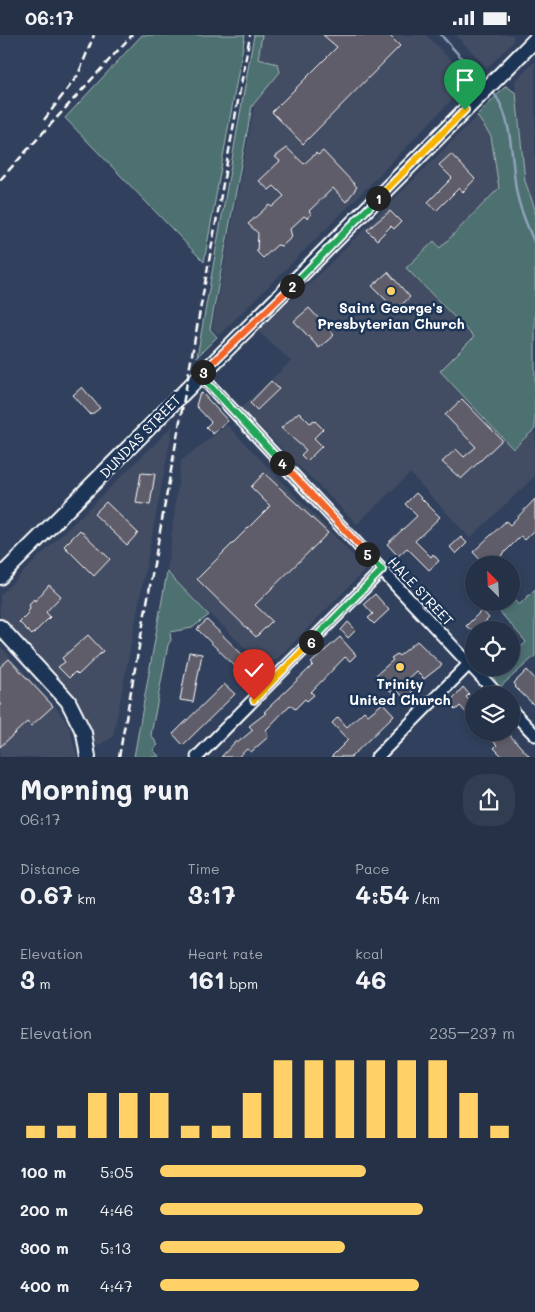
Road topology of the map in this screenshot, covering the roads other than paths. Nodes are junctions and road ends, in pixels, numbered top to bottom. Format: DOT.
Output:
graph roads {
  1 [pos="531,35"];
  2 [pos="535,39"];
  3 [pos="200,375"];
  4 [pos="382,570"];
  5 [pos="0,577"];
  6 [pos="0,627"];
  7 [pos="465,660"];
  8 [pos="465,668"];
  9 [pos="480,676"];
  10 [pos="490,686"];
  11 [pos="520,719"];
  12 [pos="535,735"];
  13 [pos="88,757"];
  14 [pos="197,757"];
  15 [pos="377,757"];
  1 -- 2 [label="street"];
  2 -- 3 [label="main road, DUNDAS STREET"];
  3 -- 4 [label="street, HALE STREET"];
  3 -- 5 [label="main road, DUNDAS STREET"];
  4 -- 7 [label="street, HALE STREET"];
  4 -- 14 [label="street"];
  6 -- 13 [label="main road"];
  8 -- 15 [label="street"];
  9 -- 10 [label="street, HALE STREET"];
  11 -- 12 [label="street"];
}
